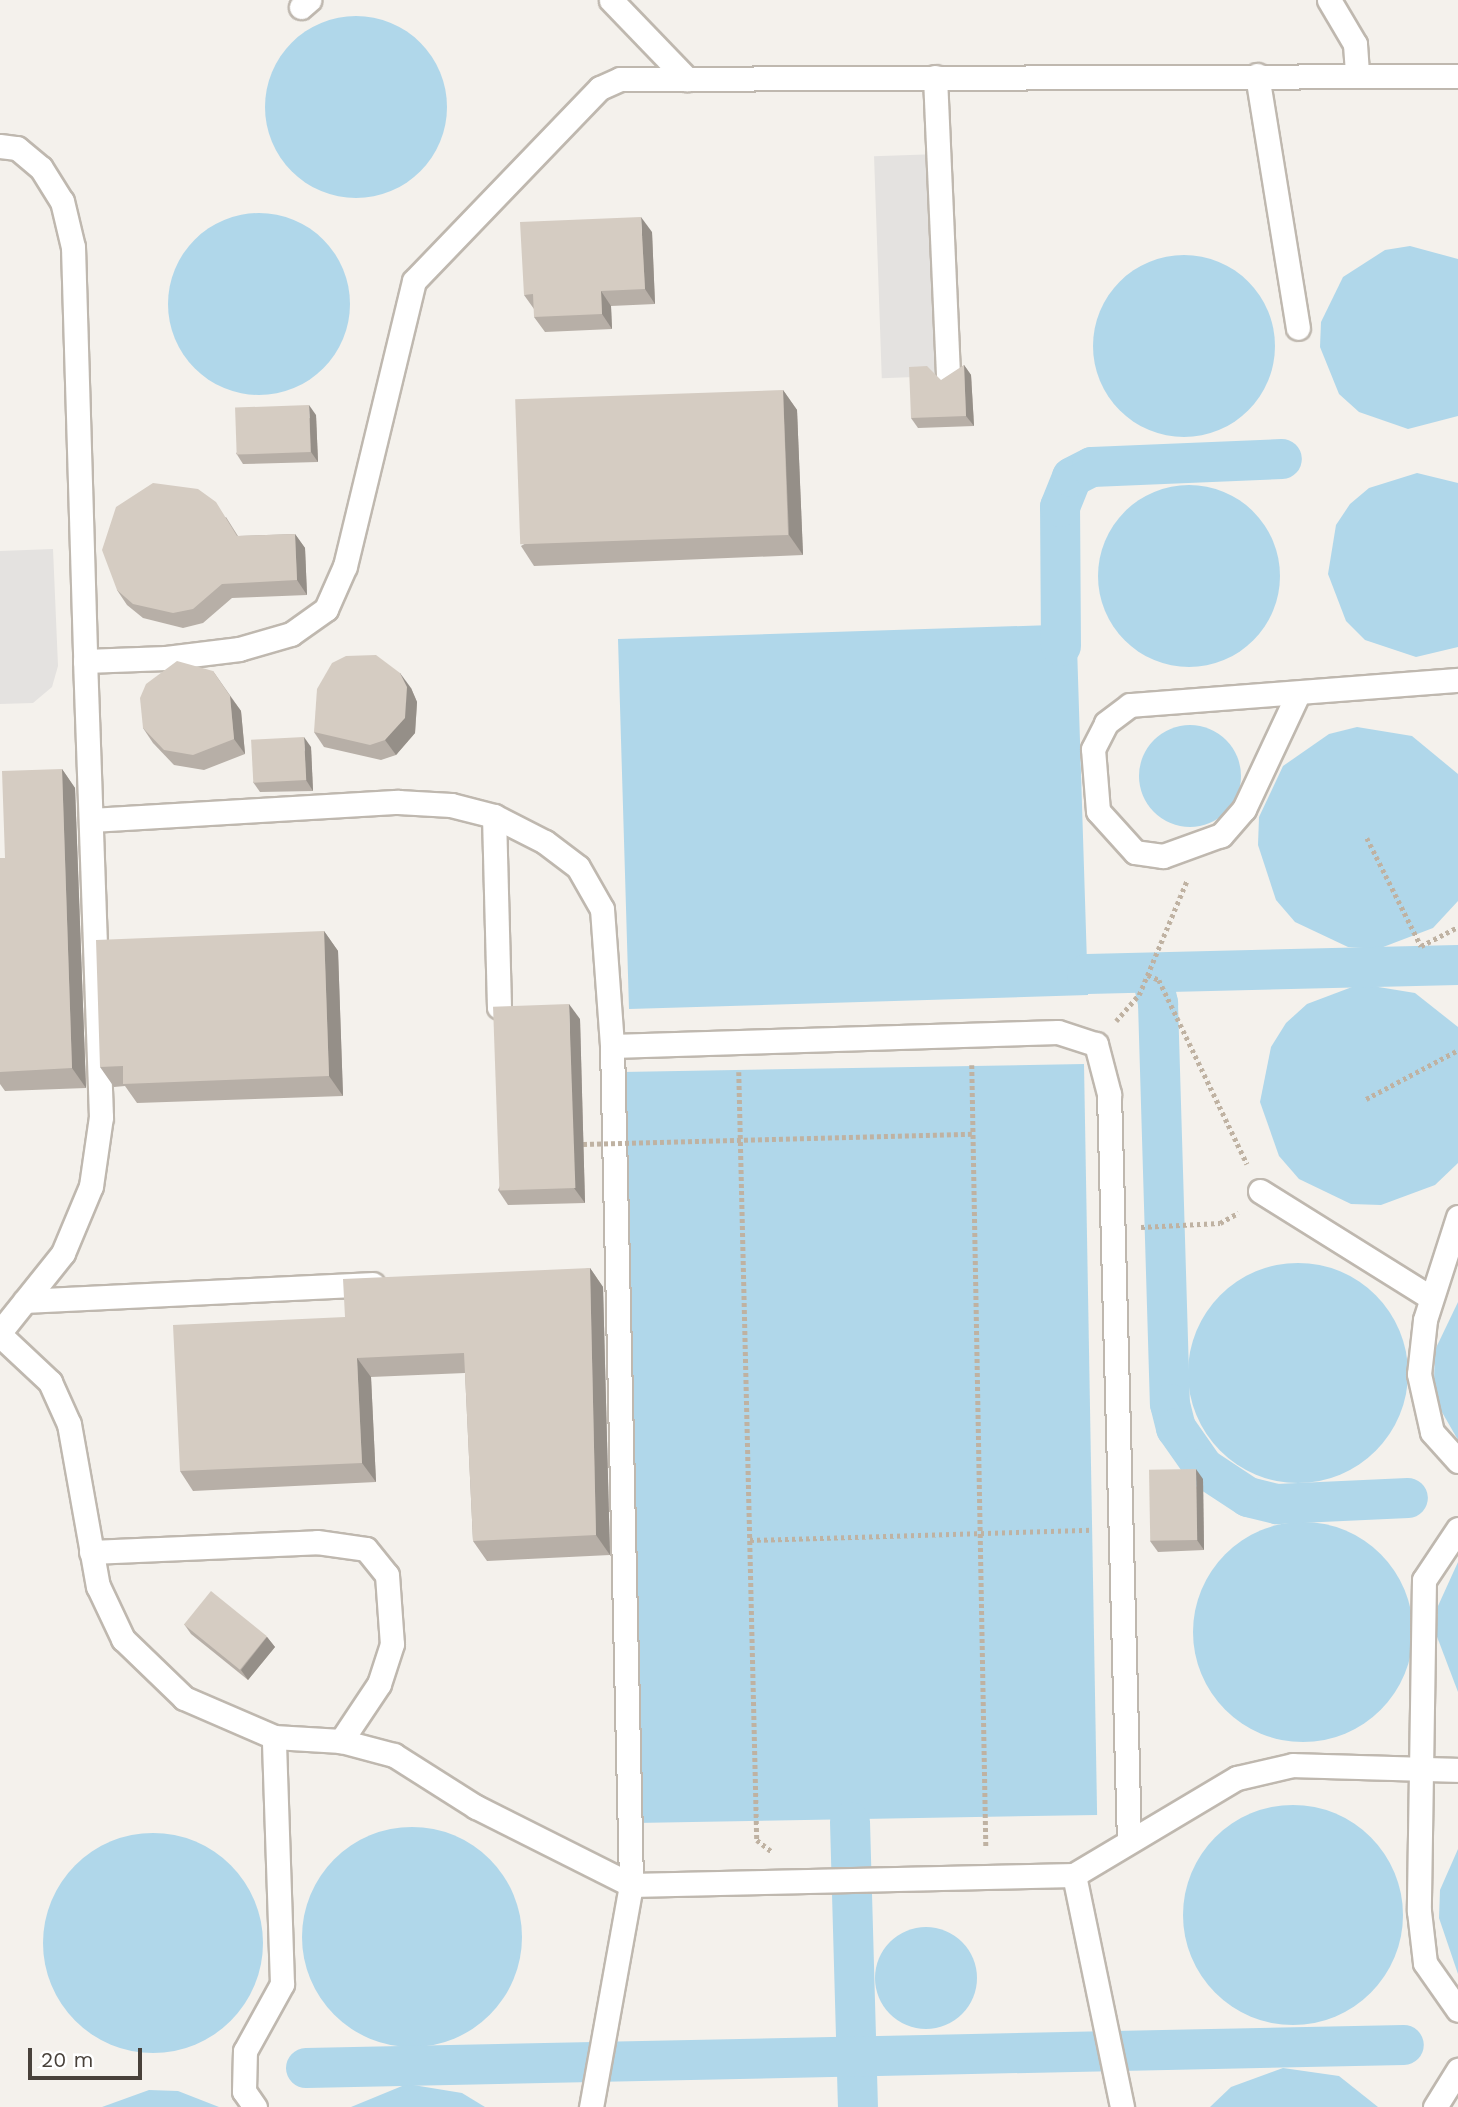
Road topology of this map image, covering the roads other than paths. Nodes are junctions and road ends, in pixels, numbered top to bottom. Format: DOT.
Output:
graph roads {
  1 [pos="611,0"];
  2 [pos="1329,0"];
  3 [pos="1357,73"];
  4 [pos="1455,74"];
  5 [pos="1257,75"];
  6 [pos="936,77"];
  7 [pos="687,79"];
  8 [pos="0,146"];
  9 [pos="1298,328"];
  10 [pos="948,376"];
  11 [pos="85,661"];
  12 [pos="1458,680"];
  13 [pos="1297,696"];
  14 [pos="494,816"];
  15 [pos="91,820"];
  16 [pos="499,1007"];
  17 [pos="612,1046"];
  18 [pos="1264,1194"];
  19 [pos="1458,1217"];
  20 [pos="617,1271"];
  21 [pos="589,1273"];
  22 [pos="397,1282"];
  23 [pos="1431,1298"];
  24 [pos="25,1301"];
  25 [pos="0,1333"];
  26 [pos="1458,1461"];
  27 [pos="1458,1529"];
  28 [pos="91,1552"];
  29 [pos="274,1737"];
  30 [pos="341,1741"];
  31 [pos="1419,1770"];
  32 [pos="1458,1770"];
  33 [pos="1129,1841"];
  34 [pos="1074,1875"];
  35 [pos="631,1885"];
  36 [pos="1458,2010"];
  37 [pos="1458,2070"];
  38 [pos="255,2107"];
  39 [pos="591,2107"];
  40 [pos="1122,2107"];
  41 [pos="1435,2107"];
  1 -- 7 [label="lane"];
  2 -- 3 [label="lane"];
  3 -- 4 [label="lane"];
  3 -- 5 [label="lane"];
  5 -- 6 [label="lane"];
  5 -- 9 [label="lane"];
  6 -- 7 [label="lane"];
  6 -- 10 [label="lane"];
  7 -- 11 [label="lane"];
  8 -- 11 [label="lane"];
  11 -- 15 [label="lane"];
  12 -- 13 [label="lane"];
  13 -- 13 [label="lane"];
  14 -- 15 [label="lane"];
  14 -- 16 [label="lane"];
  14 -- 17 [label="lane"];
  15 -- 24 [label="lane"];
  17 -- 20 [label="lane"];
  17 -- 33 [label="lane"];
  18 -- 23 [label="lane"];
  19 -- 23 [label="lane"];
  20 -- 21 [label="lane"];
  20 -- 35 [label="lane"];
  22 -- 24 [label="lane"];
  23 -- 26 [label="lane"];
  24 -- 25 [label="lane"];
  25 -- 28 [label="lane"];
  27 -- 31 [label="lane"];
  28 -- 29 [label="lane"];
  28 -- 30 [label="lane"];
  29 -- 30 [label="lane"];
  29 -- 38 [label="lane"];
  30 -- 35 [label="lane"];
  31 -- 32 [label="lane"];
  31 -- 33 [label="lane"];
  31 -- 36 [label="lane"];
  33 -- 34 [label="lane"];
  34 -- 35 [label="lane"];
  34 -- 40 [label="lane"];
  35 -- 39 [label="lane"];
  37 -- 41 [label="lane"];
}
